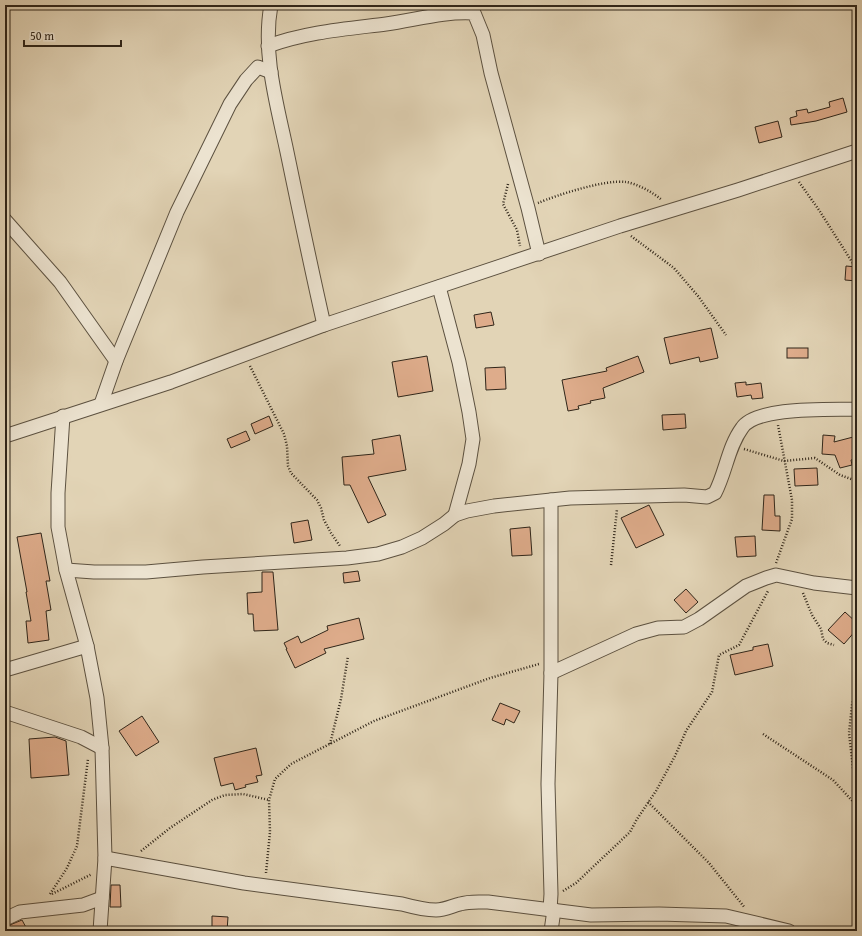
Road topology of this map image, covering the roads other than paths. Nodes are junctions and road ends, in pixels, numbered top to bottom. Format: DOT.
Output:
graph roads {
  1 [pos="271,5"];
  2 [pos="268,46"];
  3 [pos="271,72"];
  4 [pos="857,151"];
  5 [pos="5,220"];
  6 [pos="539,254"];
  7 [pos="439,287"];
  8 [pos="324,325"];
  9 [pos="116,361"];
  10 [pos="102,404"];
  11 [pos="857,409"];
  12 [pos="63,416"];
  13 [pos="5,436"];
  14 [pos="551,500"];
  15 [pos="455,515"];
  16 [pos="66,570"];
  17 [pos="857,588"];
  18 [pos="87,646"];
  19 [pos="551,667"];
  20 [pos="5,670"];
  21 [pos="5,712"];
  22 [pos="99,746"];
  23 [pos="105,862"];
  24 [pos="102,898"];
  25 [pos="552,910"];
  26 [pos="5,919"];
  27 [pos="100,931"];
  28 [pos="550,931"];
  29 [pos="789,931"];
  1 -- 2 [label="street"];
  2 -- 3 [label="street"];
  2 -- 6 [label="street"];
  3 -- 8 [label="street"];
  3 -- 9 [label="street"];
  4 -- 6 [label="street"];
  5 -- 9 [label="street"];
  6 -- 7 [label="street"];
  7 -- 8 [label="street"];
  7 -- 15 [label="street"];
  8 -- 10 [label="street"];
  9 -- 10 [label="street"];
  10 -- 12 [label="street"];
  11 -- 14 [label="street"];
  12 -- 13 [label="street"];
  12 -- 16 [label="street"];
  14 -- 15 [label="street"];
  14 -- 19 [label="street"];
  15 -- 16 [label="street"];
  16 -- 18 [label="street"];
  17 -- 19 [label="street"];
  18 -- 20 [label="street"];
  18 -- 22 [label="street"];
  19 -- 25 [label="street"];
  21 -- 22 [label="street"];
  22 -- 23 [label="street"];
  23 -- 24 [label="street"];
  23 -- 25 [label="street"];
  24 -- 26 [label="street"];
  24 -- 27 [label="street"];
  25 -- 28 [label="street"];
  25 -- 29 [label="street"];
}
